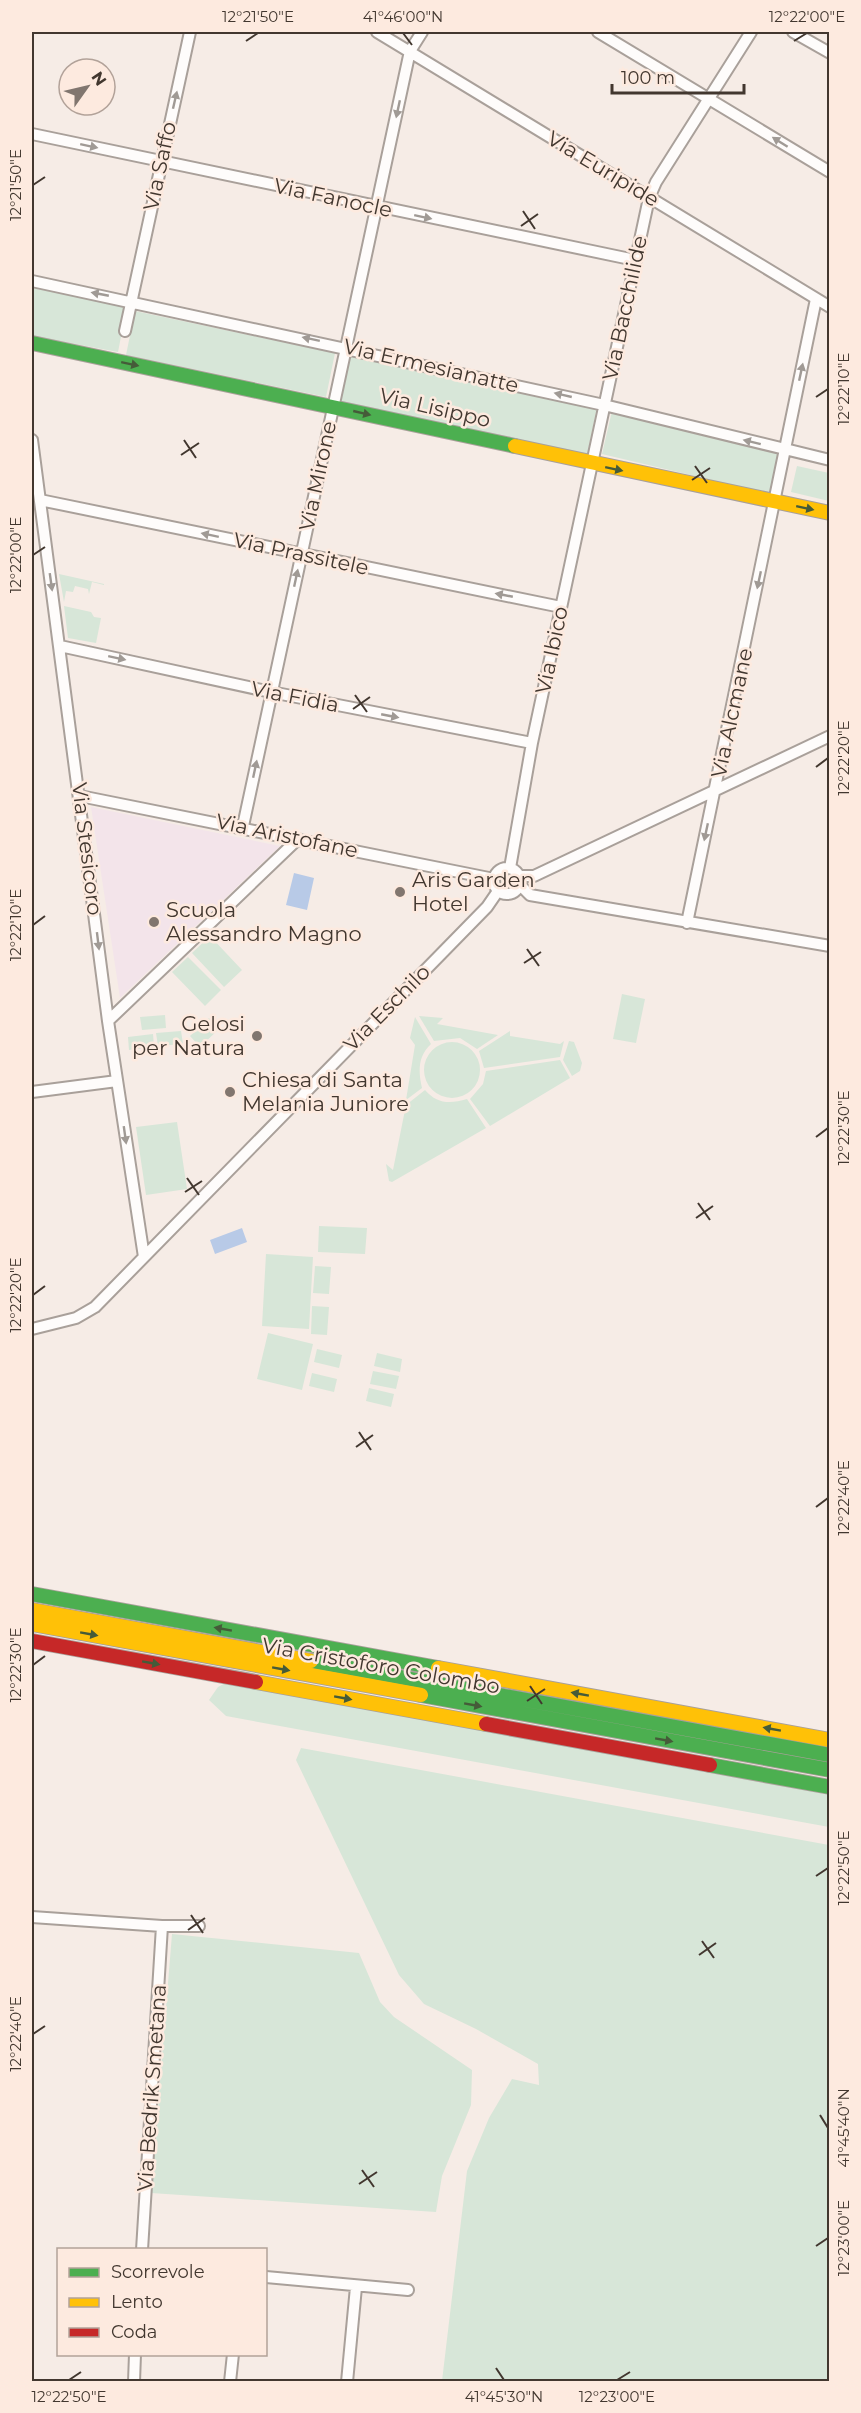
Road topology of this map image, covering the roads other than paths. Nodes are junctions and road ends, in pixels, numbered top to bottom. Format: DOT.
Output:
graph roads {
  1 [pos="190,32"];
  2 [pos="377,32"];
  3 [pos="422,32"];
  4 [pos="598,32"];
  5 [pos="751,32"];
  6 [pos="793,32"];
  7 [pos="410,51"];
  8 [pos="830,53"];
  9 [pos="710,99"];
  10 [pos="32,134"];
  11 [pos="161,161"];
  12 [pos="830,172"];
  13 [pos="649,198"];
  14 [pos="377,207"];
  15 [pos="636,260"];
  16 [pos="32,281"];
  17 [pos="816,299"];
  18 [pos="132,301"];
  19 [pos="830,307"];
  20 [pos="125,331"];
  21 [pos="32,343"];
  22 [pos="346,347"];
  23 [pos="604,405"];
  24 [pos="333,407"];
  25 [pos="598,432"];
  26 [pos="32,440"];
  27 [pos="785,450"];
  28 [pos="830,460"];
  29 [pos="590,464"];
  30 [pos="40,500"];
  31 [pos="776,502"];
  32 [pos="830,513"];
  33 [pos="301,554"];
  34 [pos="561,607"];
  35 [pos="60,646"];
  36 [pos="271,692"];
  37 [pos="830,736"];
  38 [pos="532,743"];
  39 [pos="716,790"];
  40 [pos="80,795"];
  41 [pos="243,826"];
  42 [pos="298,839"];
  43 [pos="510,868"];
  44 [pos="494,879"];
  45 [pos="519,880"];
  46 [pos="498,891"];
  47 [pos="687,923"];
  48 [pos="830,946"];
  49 [pos="108,1021"];
  50 [pos="117,1081"];
  51 [pos="32,1092"];
  52 [pos="144,1257"];
  53 [pos="32,1329"];
  54 [pos="32,1594"];
  55 [pos="32,1610"];
  56 [pos="32,1624"];
  57 [pos="32,1641"];
  58 [pos="830,1740"];
  59 [pos="830,1755"];
  60 [pos="830,1770"];
  61 [pos="830,1786"];
  62 [pos="32,1917"];
  63 [pos="162,1926"];
  64 [pos="199,1926"];
  65 [pos="142,2248"];
  66 [pos="267,2277"];
  67 [pos="356,2287"];
  68 [pos="408,2290"];
  69 [pos="135,2356"];
  70 [pos="233,2356"];
  71 [pos="134,2382"];
  72 [pos="230,2382"];
  73 [pos="347,2382"];
  11 -- 1 [label="street, Via Saffo, one-way"];
  2 -- 7 [label="street, Via Euripide"];
  3 -- 7 [label="street"];
  4 -- 9 [label="street"];
  5 -- 9 [label="street, Via Bacchilide"];
  6 -- 8 [label="street"];
  7 -- 13 [label="street, Via Euripide"];
  7 -- 14 [label="street, Via Mirone, one-way"];
  12 -- 9 [label="street, one-way"];
  9 -- 13 [label="street, Via Bacchilide"];
  10 -- 11 [label="street, Via Fanocle, one-way"];
  11 -- 14 [label="street, Via Fanocle"];
  11 -- 18 [label="street, Via Saffo"];
  13 -- 15 [label="street, Via Bacchilide"];
  13 -- 17 [label="street, Via Euripide"];
  14 -- 15 [label="street, Via Fanocle, one-way"];
  14 -- 22 [label="street, Via Mirone"];
  15 -- 23 [label="street, Via Bacchilide"];
  18 -- 16 [label="street, Via Ermesianatte, one-way"];
  17 -- 19 [label="street, Via Euripide"];
  27 -- 17 [label="street, Via Alcmane, one-way"];
  18 -- 20 [label="street, Via Saffo"];
  22 -- 18 [label="street, Via Ermesianatte, one-way"];
  21 -- 24 [label="street, Via Lisippo, one-way"];
  23 -- 22 [label="street, Via Ermesianatte, one-way"];
  22 -- 24 [label="street, Via Mirone"];
  23 -- 25 [label="street, Via Bacchilide"];
  27 -- 23 [label="street, Via Ermesianatte, one-way"];
  24 -- 29 [label="street, Via Lisippo, one-way"];
  24 -- 33 [label="street, Via Mirone"];
  25 -- 29 [label="street, Via Ibico"];
  26 -- 30 [label="street, Via Stesicoro"];
  27 -- 28 [label="street, Via Ermesianatte"];
  27 -- 31 [label="street, Via Alcmane"];
  29 -- 31 [label="street, Via Lisippo, one-way"];
  29 -- 34 [label="street, Via Ibico"];
  33 -- 30 [label="street, Via Prassitele, one-way"];
  30 -- 35 [label="street, Via Stesicoro, one-way"];
  31 -- 32 [label="street, Via Lisippo, one-way"];
  31 -- 39 [label="street, Via Alcmane, one-way"];
  34 -- 33 [label="street, Via Prassitele, one-way"];
  36 -- 33 [label="street, Via Mirone, one-way"];
  34 -- 38 [label="street, Via Ibico"];
  35 -- 36 [label="street, Via Fidia, one-way"];
  35 -- 40 [label="street, Via Stesicoro"];
  36 -- 38 [label="street, Via Fidia, one-way"];
  41 -- 36 [label="street, Via Mirone, one-way"];
  37 -- 39 [label="street"];
  38 -- 43 [label="street, Via Ibico"];
  39 -- 45 [label="street"];
  39 -- 47 [label="street, Via Alcmane, one-way"];
  40 -- 41 [label="street, Via Aristofane"];
  40 -- 49 [label="street, Via Stesicoro, one-way"];
  41 -- 42 [label="street, Via Aristofane"];
  42 -- 44 [label="street, Via Aristofane"];
  42 -- 49 [label="street"];
  43 -- 44 [label="street"];
  43 -- 45 [label="street"];
  44 -- 46 [label="street"];
  45 -- 46 [label="street"];
  45 -- 47 [label="street"];
  46 -- 52 [label="street, Via Eschilo"];
  47 -- 48 [label="street"];
  49 -- 50 [label="street, Via Stesicoro"];
  50 -- 51 [label="street"];
  50 -- 52 [label="street, Via Stesicoro, one-way"];
  52 -- 53 [label="street, Via Eschilo"];
  58 -- 54 [label="street, Via Cristoforo Colombo, one-way"];
  55 -- 59 [label="street, Via Cristoforo Colombo"];
  56 -- 60 [label="street, Via Cristoforo Colombo, one-way"];
  57 -- 61 [label="street, Via Cristoforo Colombo, one-way"];
  62 -- 63 [label="street"];
  63 -- 64 [label="street"];
  63 -- 65 [label="street, Via Bedrik Smetana"];
  66 -- 67 [label="street"];
  67 -- 68 [label="street"];
  67 -- 73 [label="street"];
  69 -- 71 [label="street"];
  70 -- 72 [label="street"];
}
